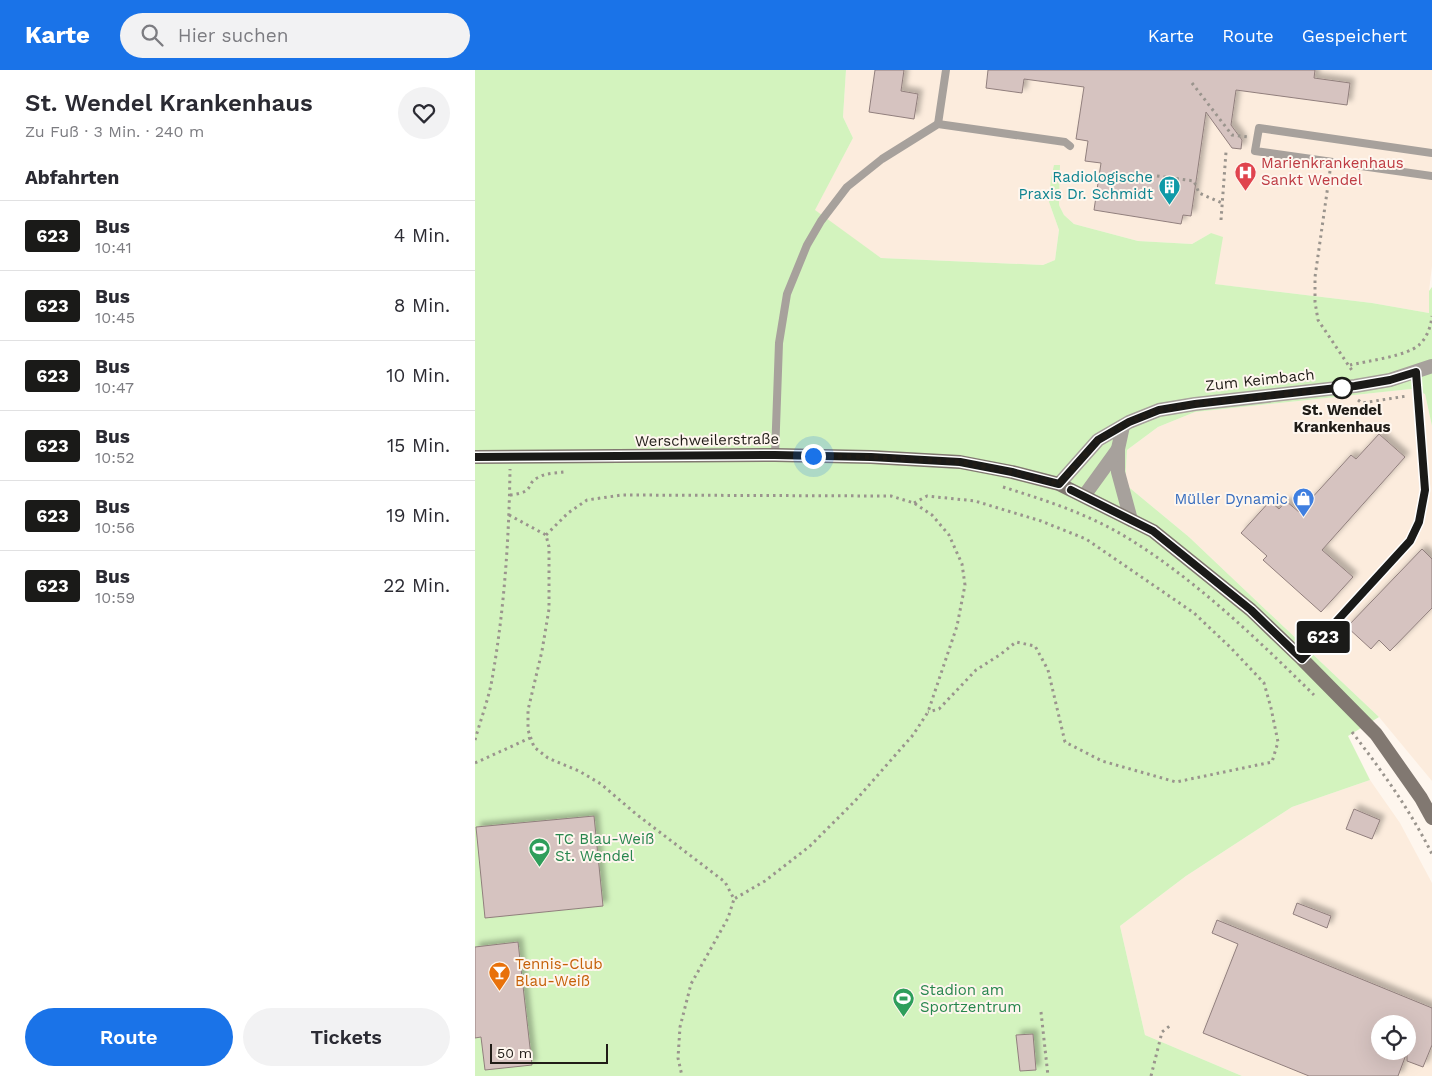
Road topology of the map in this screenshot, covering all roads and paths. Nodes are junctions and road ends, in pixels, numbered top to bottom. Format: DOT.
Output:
graph roads {
  1 [pos="946,70"];
  2 [pos="938,124"];
  3 [pos="1070,146"];
  4 [pos="1226,152"];
  5 [pos="1432,153"];
  6 [pos="1332,162"];
  7 [pos="1157,176"];
  8 [pos="1432,176"];
  9 [pos="1222,203"];
  10 [pos="1221,220"];
  11 [pos="1432,316"];
  12 [pos="1350,365"];
  13 [pos="1432,366"];
  14 [pos="1416,372"];
  15 [pos="1355,386"];
  16 [pos="1420,411"];
  17 [pos="1123,426"];
  18 [pos="1118,450"];
  19 [pos="775,455"];
  20 [pos="475,457"];
  21 [pos="510,458"];
  22 [pos="566,472"];
  23 [pos="1059,484"];
  24 [pos="994,485"];
  25 [pos="510,494"];
  26 [pos="1083,496"];
  27 [pos="914,503"];
  28 [pos="509,515"];
  29 [pos="1131,520"];
  30 [pos="546,535"];
  31 [pos="1302,659"];
  32 [pos="1319,700"];
  33 [pos="928,712"];
  34 [pos="1348,727"];
  35 [pos="530,738"];
  36 [pos="475,740"];
  37 [pos="475,763"];
  38 [pos="1432,818"];
  39 [pos="1432,854"];
  40 [pos="734,899"];
  41 [pos="1041,1012"];
  42 [pos="1171,1025"];
  43 [pos="682,1076"];
  44 [pos="1048,1076"];
  45 [pos="1151,1076"];
  1 -- 2 [label="lane"];
  2 -- 3 [label="lane"];
  2 -- 19 [label="lane"];
  4 -- 9 [label="path"];
  5 -- 6 [label="lane"];
  6 -- 8 [label="lane"];
  6 -- 12 [label="path"];
  7 -- 9 [label="path"];
  9 -- 10 [label="path"];
  11 -- 12 [label="path"];
  12 -- 15 [label="path"];
  13 -- 14 [label="street, Zum Keimbach"];
  14 -- 15 [label="street, Zum Keimbach"];
  14 -- 16 [label="lane"];
  15 -- 16 [label="path"];
  15 -- 17 [label="street, Zum Keimbach"];
  16 -- 31 [label="lane"];
  17 -- 18 [label="street"];
  17 -- 23 [label="street, Zum Keimbach"];
  18 -- 26 [label="street"];
  18 -- 29 [label="street"];
  19 -- 21 [label="main road, Werschweilerstraße"];
  19 -- 23 [label="main road, Werschweilerstraße"];
  20 -- 21 [label="main road, Werschweilerstraße"];
  21 -- 25 [label="path"];
  22 -- 25 [label="path"];
  23 -- 26 [label="main road, Werschweilerstraße"];
  24 -- 32 [label="path"];
  25 -- 28 [label="path"];
  26 -- 29 [label="main road, Werschweilerstraße"];
  27 -- 30 [label="path"];
  27 -- 33 [label="path"];
  27 -- 33 [label="path"];
  28 -- 30 [label="path"];
  28 -- 36 [label="path"];
  29 -- 31 [label="main road, Werschweilerstraße"];
  30 -- 35 [label="path"];
  31 -- 38 [label="main road, Werschweilerstraße"];
  33 -- 40 [label="path"];
  34 -- 39 [label="path"];
  35 -- 37 [label="path"];
  35 -- 40 [label="path"];
  40 -- 43 [label="path"];
  41 -- 44 [label="path"];
  42 -- 45 [label="path"];
}
